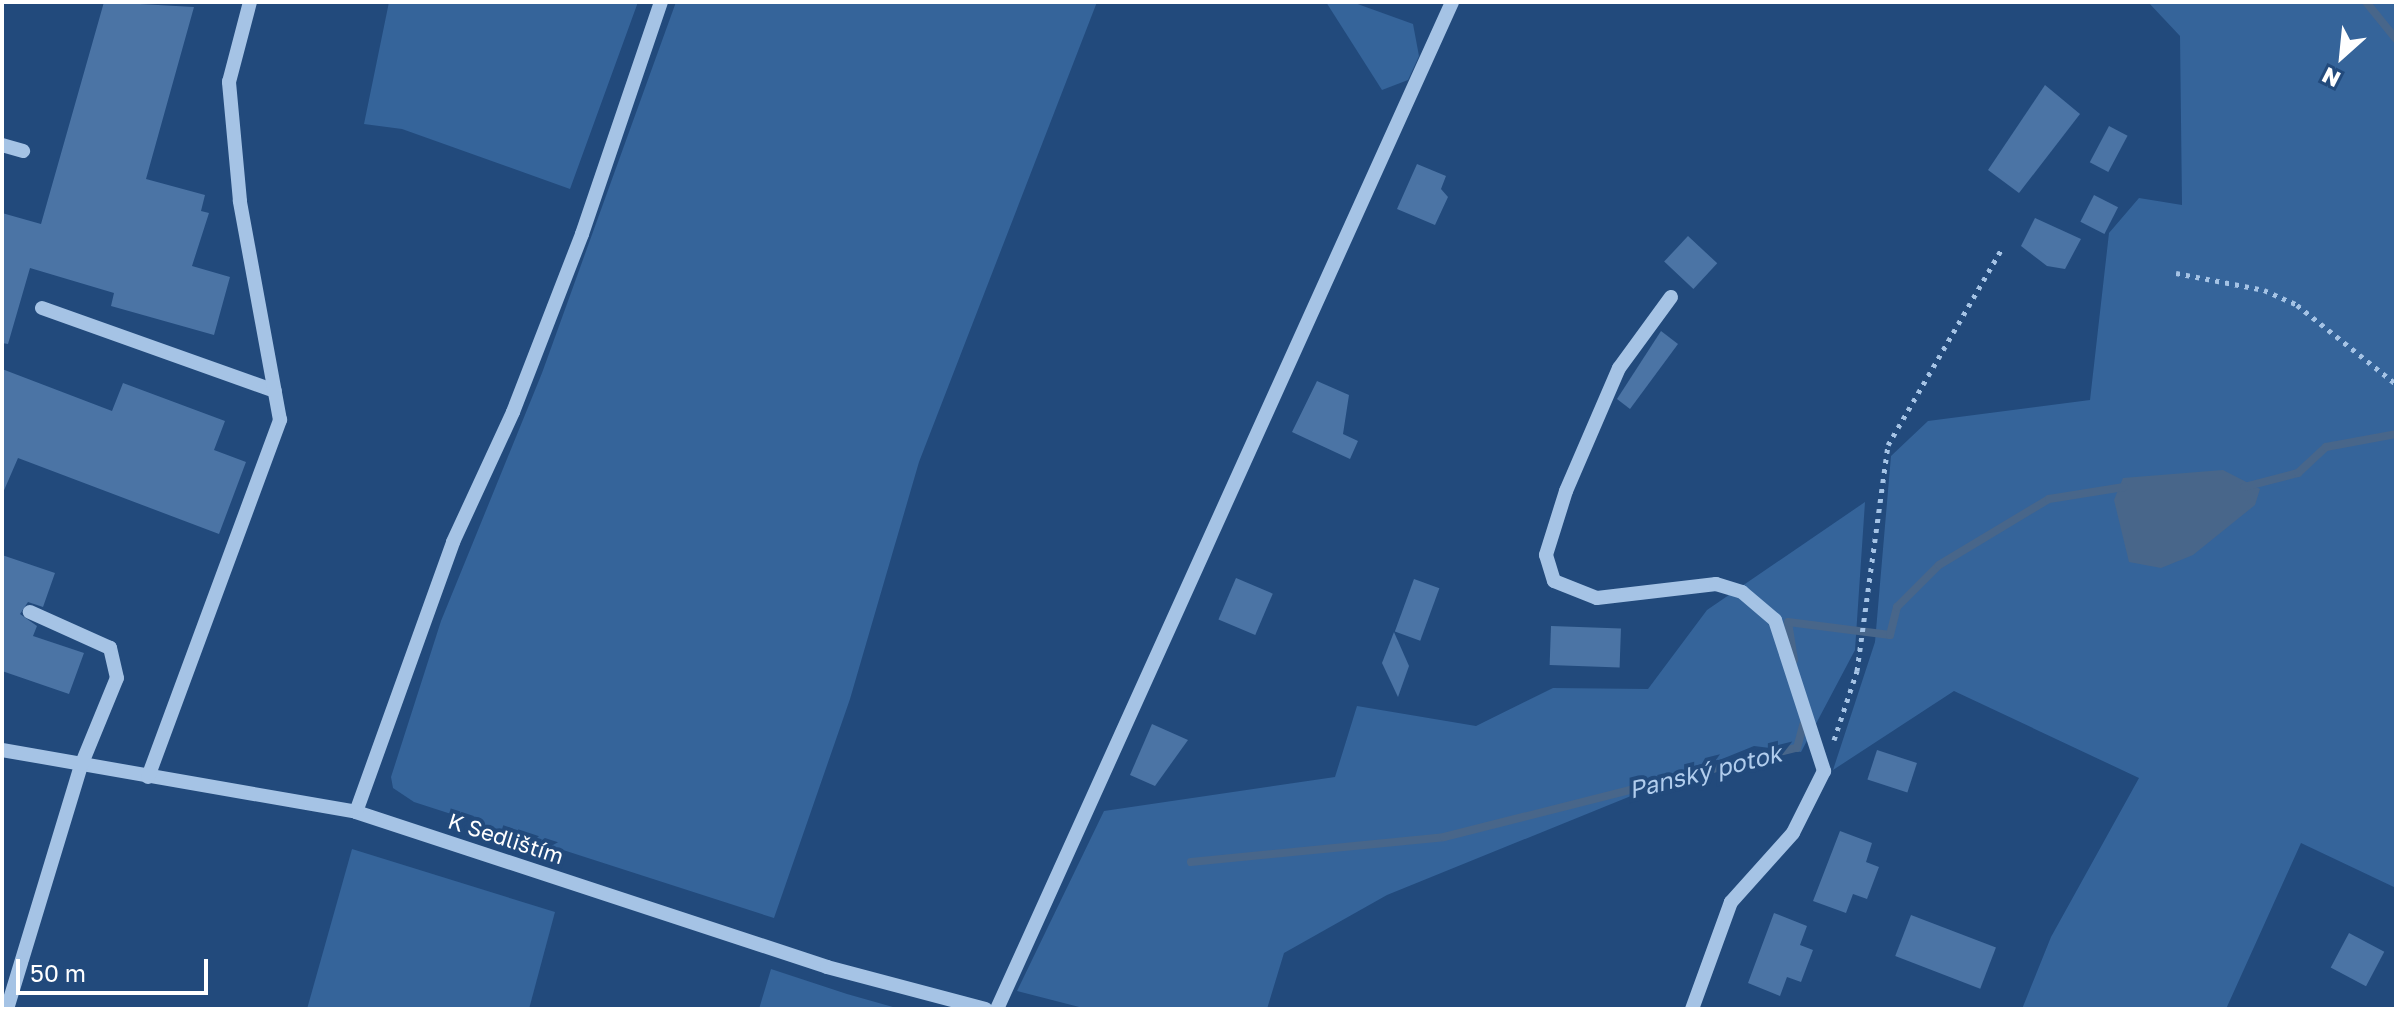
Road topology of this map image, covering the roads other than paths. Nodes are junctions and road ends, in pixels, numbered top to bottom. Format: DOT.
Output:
graph roads {
  1 [pos="250,2"];
  2 [pos="661,2"];
  3 [pos="1452,2"];
  4 [pos="2,145"];
  5 [pos="23,151"];
  6 [pos="1671,297"];
  7 [pos="42,308"];
  8 [pos="275,391"];
  9 [pos="30,612"];
  10 [pos="2,750"];
  11 [pos="80,768"];
  12 [pos="148,777"];
  13 [pos="356,812"];
  14 [pos="7,1009"];
  15 [pos="986,1009"];
  16 [pos="997,1009"];
  17 [pos="1692,1009"];
  1 -- 8 [label="street"];
  2 -- 13 [label="street"];
  3 -- 16 [label="street"];
  4 -- 5 [label="street"];
  6 -- 17 [label="street"];
  7 -- 8 [label="street"];
  8 -- 12 [label="street"];
  9 -- 11 [label="street"];
  10 -- 11 [label="street, K Sedlištím"];
  11 -- 12 [label="street, K Sedlištím"];
  11 -- 14 [label="street"];
  12 -- 13 [label="street, K Sedlištím"];
  13 -- 15 [label="street, K Sedlištím"];
}
